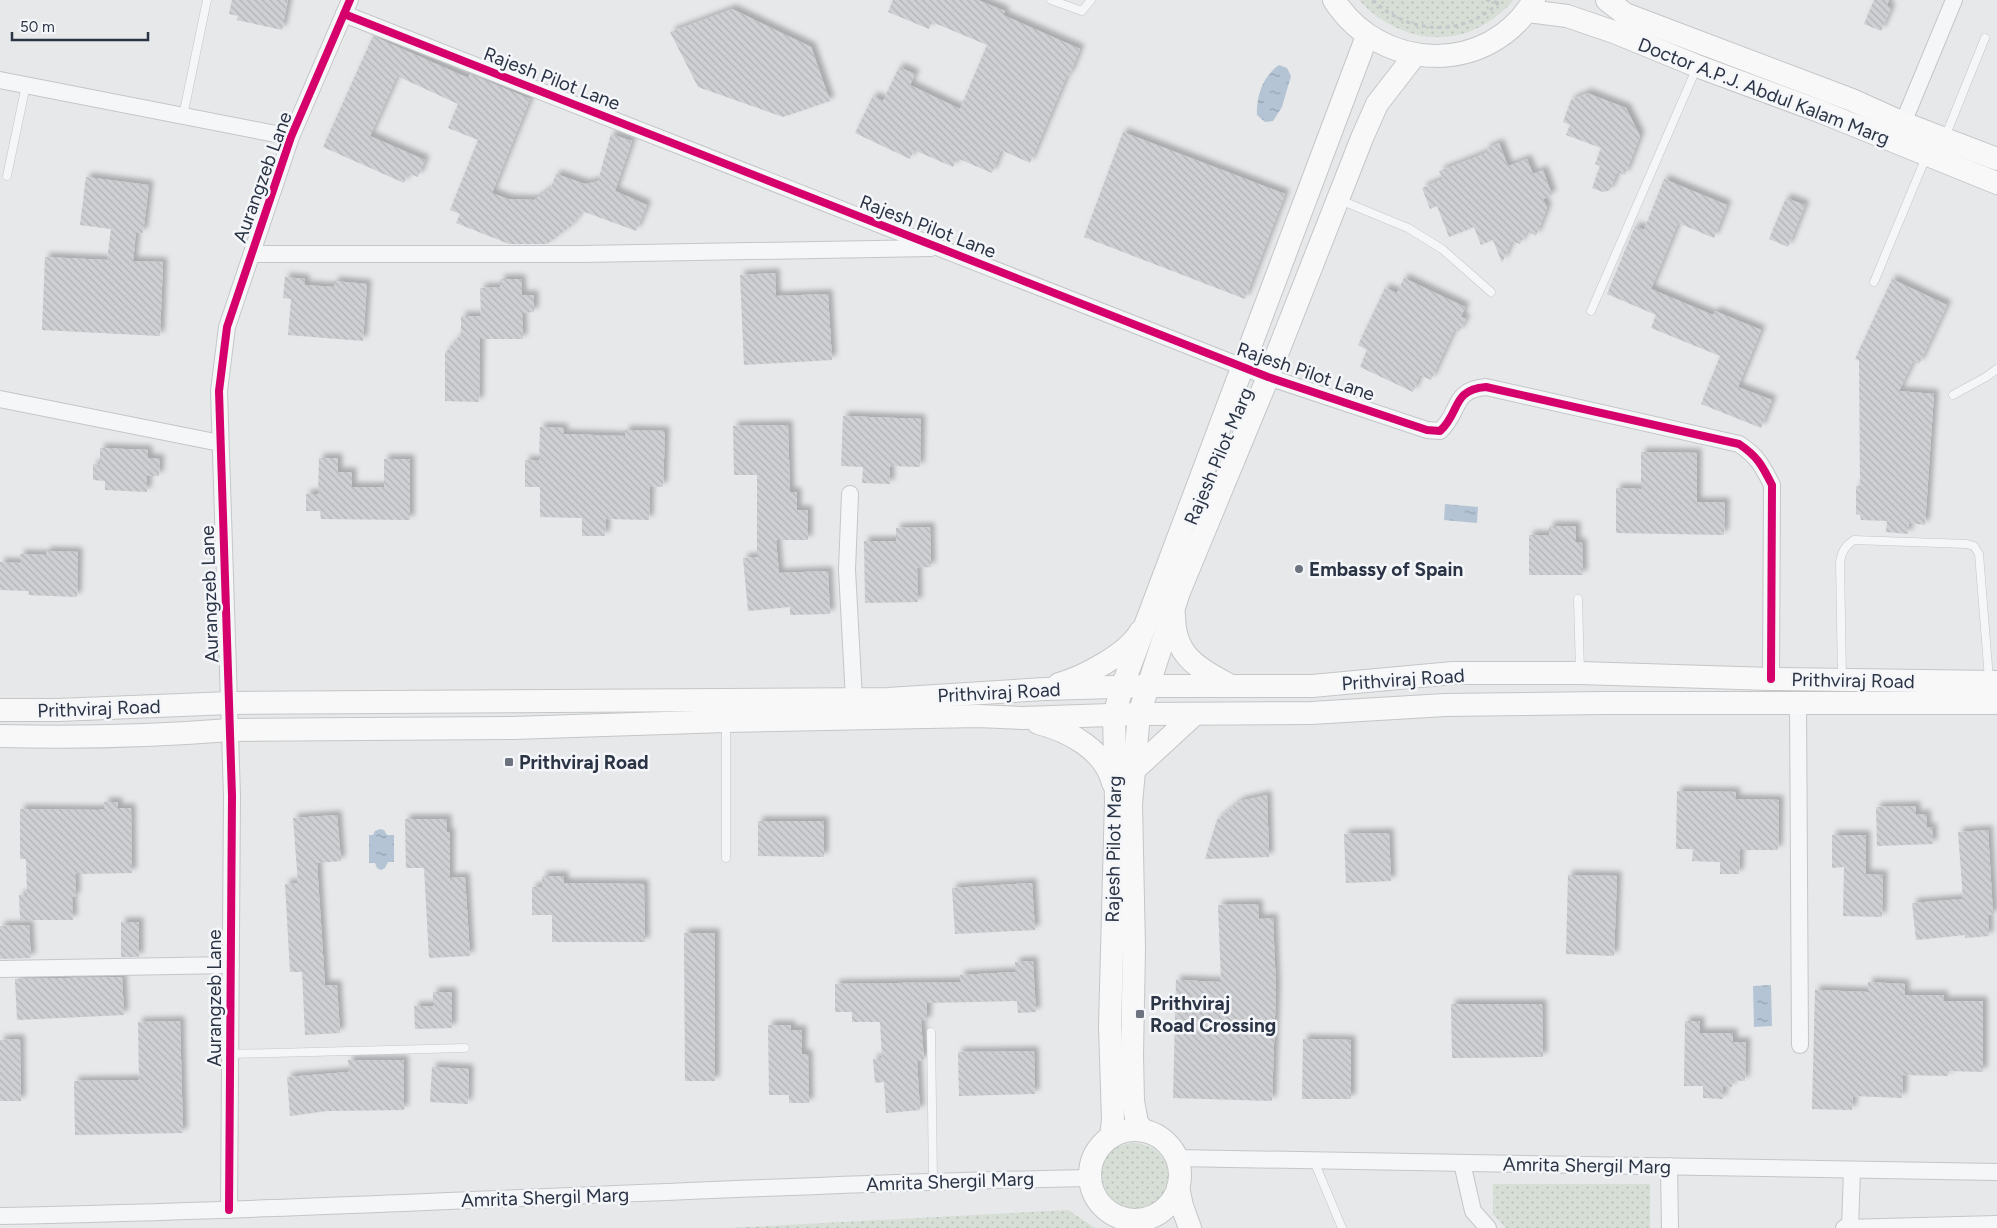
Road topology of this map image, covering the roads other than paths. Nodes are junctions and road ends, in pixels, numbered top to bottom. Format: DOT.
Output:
graph roads {
  1 [pos="207,0"];
  2 [pos="1051,0"];
  3 [pos="1091,0"];
  4 [pos="1334,0"];
  5 [pos="1607,0"];
  6 [pos="1954,0"];
  7 [pos="1531,5"];
  8 [pos="347,7"];
  9 [pos="1367,36"];
  10 [pos="1985,38"];
  11 [pos="1415,55"];
  12 [pos="1702,55"];
  13 [pos="0,80"];
  14 [pos="26,85"];
  15 [pos="183,116"];
  16 [pos="1903,123"];
  17 [pos="291,137"];
  18 [pos="1933,143"];
  19 [pos="1997,159"];
  20 [pos="7,176"];
  21 [pos="1997,183"];
  22 [pos="1338,199"];
  23 [pos="938,248"];
  24 [pos="252,254"];
  25 [pos="1874,282"];
  26 [pos="1491,292"];
  27 [pos="1592,311"];
  28 [pos="1242,367"];
  29 [pos="1997,369"];
  30 [pos="1268,377"];
  31 [pos="1953,394"];
  32 [pos="2,400"];
  33 [pos="220,444"];
  34 [pos="850,494"];
  35 [pos="1179,592"];
  36 [pos="1578,599"];
  37 [pos="1147,620"];
  38 [pos="1580,673"];
  39 [pos="1771,679"];
  40 [pos="1842,679"];
  41 [pos="1148,686"];
  42 [pos="1230,686"];
  43 [pos="1122,687"];
  44 [pos="1044,689"];
  45 [pos="1994,689"];
  46 [pos="854,699"];
  47 [pos="1798,702"];
  48 [pos="230,703"];
  49 [pos="0,710"];
  50 [pos="725,710"];
  51 [pos="1139,714"];
  52 [pos="1195,714"];
  53 [pos="1114,716"];
  54 [pos="1023,718"];
  55 [pos="230,730"];
  56 [pos="0,736"];
  57 [pos="1134,771"];
  58 [pos="1116,801"];
  59 [pos="726,858"];
  60 [pos="231,965"];
  61 [pos="0,969"];
  62 [pos="931,1032"];
  63 [pos="1800,1045"];
  64 [pos="465,1048"];
  65 [pos="230,1054"];
  66 [pos="1144,1131"];
  67 [pos="1111,1137"];
  68 [pos="1176,1158"];
  69 [pos="1314,1161"];
  70 [pos="1462,1163"];
  71 [pos="1669,1166"];
  72 [pos="1852,1170"];
  73 [pos="1997,1172"];
  74 [pos="1090,1178"];
  75 [pos="933,1181"];
  76 [pos="1178,1187"];
  77 [pos="229,1210"];
  78 [pos="0,1216"];
  79 [pos="156,1220"];
  80 [pos="1142,1223"];
  81 [pos="1997,1224"];
  82 [pos="1190,1228"];
  83 [pos="1342,1228"];
  84 [pos="1488,1228"];
  85 [pos="1670,1228"];
  86 [pos="1844,1228"];
  87 [pos="1850,1228"];
  1 -- 15 [label="lane"];
  2 -- 3 [label="lane"];
  4 -- 9 [label="main road"];
  5 -- 12 [label="main road, Doctor A.P.J. Abdul Kalam Marg"];
  6 -- 16 [label="street"];
  7 -- 11 [label="main road"];
  7 -- 12 [label="main road, Doctor A.P.J. Abdul Kalam Marg"];
  8 -- 17 [label="street, Aurangzeb Lane"];
  8 -- 23 [label="street, Rajesh Pilot Lane"];
  9 -- 11 [label="main road"];
  9 -- 28 [label="main road, Rajesh Pilot Marg"];
  10 -- 18 [label="lane"];
  11 -- 22 [label="main road, Rajesh Pilot Marg"];
  12 -- 16 [label="main road, Doctor A.P.J. Abdul Kalam Marg"];
  12 -- 18 [label="main road, Doctor A.P.J. Abdul Kalam Marg"];
  12 -- 27 [label="lane"];
  13 -- 14 [label="street"];
  14 -- 15 [label="street"];
  14 -- 20 [label="lane"];
  15 -- 17 [label="street"];
  16 -- 18 [label="main road, Doctor A.P.J. Abdul Kalam Marg"];
  17 -- 24 [label="street, Aurangzeb Lane"];
  18 -- 19 [label="main road, Doctor A.P.J. Abdul Kalam Marg"];
  18 -- 21 [label="main road, Doctor A.P.J. Abdul Kalam Marg"];
  18 -- 25 [label="lane"];
  22 -- 26 [label="lane"];
  22 -- 30 [label="main road, Rajesh Pilot Marg"];
  23 -- 24 [label="street"];
  23 -- 28 [label="street, Rajesh Pilot Lane"];
  24 -- 33 [label="street, Aurangzeb Lane"];
  28 -- 30 [label="street, Rajesh Pilot Lane"];
  28 -- 37 [label="main road, Rajesh Pilot Marg"];
  29 -- 31 [label="lane"];
  30 -- 35 [label="main road, Rajesh Pilot Marg"];
  30 -- 39 [label="street, Rajesh Pilot Lane"];
  32 -- 33 [label="street"];
  33 -- 48 [label="street, Aurangzeb Lane"];
  34 -- 46 [label="street"];
  35 -- 41 [label="main road, Rajesh Pilot Marg"];
  35 -- 42 [label="main road"];
  36 -- 38 [label="lane"];
  37 -- 43 [label="main road, Rajesh Pilot Marg"];
  37 -- 44 [label="main road"];
  38 -- 39 [label="main road, Prithviraj Road"];
  38 -- 42 [label="main road, Prithviraj Road"];
  39 -- 40 [label="main road, Prithviraj Road"];
  40 -- 45 [label="main road, Prithviraj Road"];
  40 -- 45 [label="lane"];
  41 -- 42 [label="main road, Prithviraj Road"];
  41 -- 43 [label="main road, Prithviraj Road"];
  41 -- 51 [label="main road, Rajesh Pilot Marg"];
  43 -- 44 [label="main road, Prithviraj Road"];
  43 -- 53 [label="main road, Rajesh Pilot Marg"];
  44 -- 46 [label="main road, Prithviraj Road"];
  45 -- 47 [label="main road, Prithviraj Road"];
  46 -- 50 [label="main road, Prithviraj Road"];
  47 -- 52 [label="main road, Prithviraj Road"];
  47 -- 63 [label="street"];
  48 -- 49 [label="main road, Prithviraj Road"];
  48 -- 50 [label="main road, Prithviraj Road"];
  48 -- 55 [label="street, Aurangzeb Lane"];
  50 -- 54 [label="main road, Prithviraj Road"];
  50 -- 55 [label="main road, Prithviraj Road"];
  50 -- 59 [label="lane"];
  51 -- 52 [label="main road, Prithviraj Road"];
  51 -- 53 [label="main road, Prithviraj Road"];
  51 -- 57 [label="main road, Rajesh Pilot Marg"];
  52 -- 57 [label="main road"];
  53 -- 54 [label="main road, Prithviraj Road"];
  53 -- 58 [label="main road, Rajesh Pilot Marg"];
  54 -- 58 [label="main road"];
  55 -- 56 [label="main road, Prithviraj Road"];
  55 -- 60 [label="street, Aurangzeb Lane"];
  57 -- 66 [label="main road, Rajesh Pilot Marg"];
  58 -- 67 [label="main road, Rajesh Pilot Marg"];
  60 -- 61 [label="street"];
  60 -- 65 [label="street, Aurangzeb Lane"];
  62 -- 75 [label="lane"];
  64 -- 65 [label="lane"];
  65 -- 77 [label="street, Aurangzeb Lane"];
  66 -- 67 [label="main road"];
  66 -- 68 [label="main road"];
  67 -- 74 [label="main road"];
  68 -- 69 [label="street, Amrita Shergil Marg"];
  68 -- 76 [label="main road"];
  69 -- 70 [label="street, Amrita Shergil Marg"];
  69 -- 83 [label="lane"];
  70 -- 71 [label="street, Amrita Shergil Marg"];
  70 -- 84 [label="street"];
  71 -- 72 [label="street, Amrita Shergil Marg"];
  71 -- 85 [label="street"];
  72 -- 73 [label="street, Amrita Shergil Marg"];
  72 -- 87 [label="street"];
  74 -- 75 [label="street, Amrita Shergil Marg"];
  74 -- 80 [label="main road"];
  75 -- 77 [label="street, Amrita Shergil Marg"];
  76 -- 80 [label="main road"];
  76 -- 82 [label="main road"];
  77 -- 79 [label="street, Amrita Shergil Marg"];
  78 -- 79 [label="street, Amrita Shergil Marg"];
  81 -- 87 [label="street"];
  86 -- 87 [label="street"];
}
